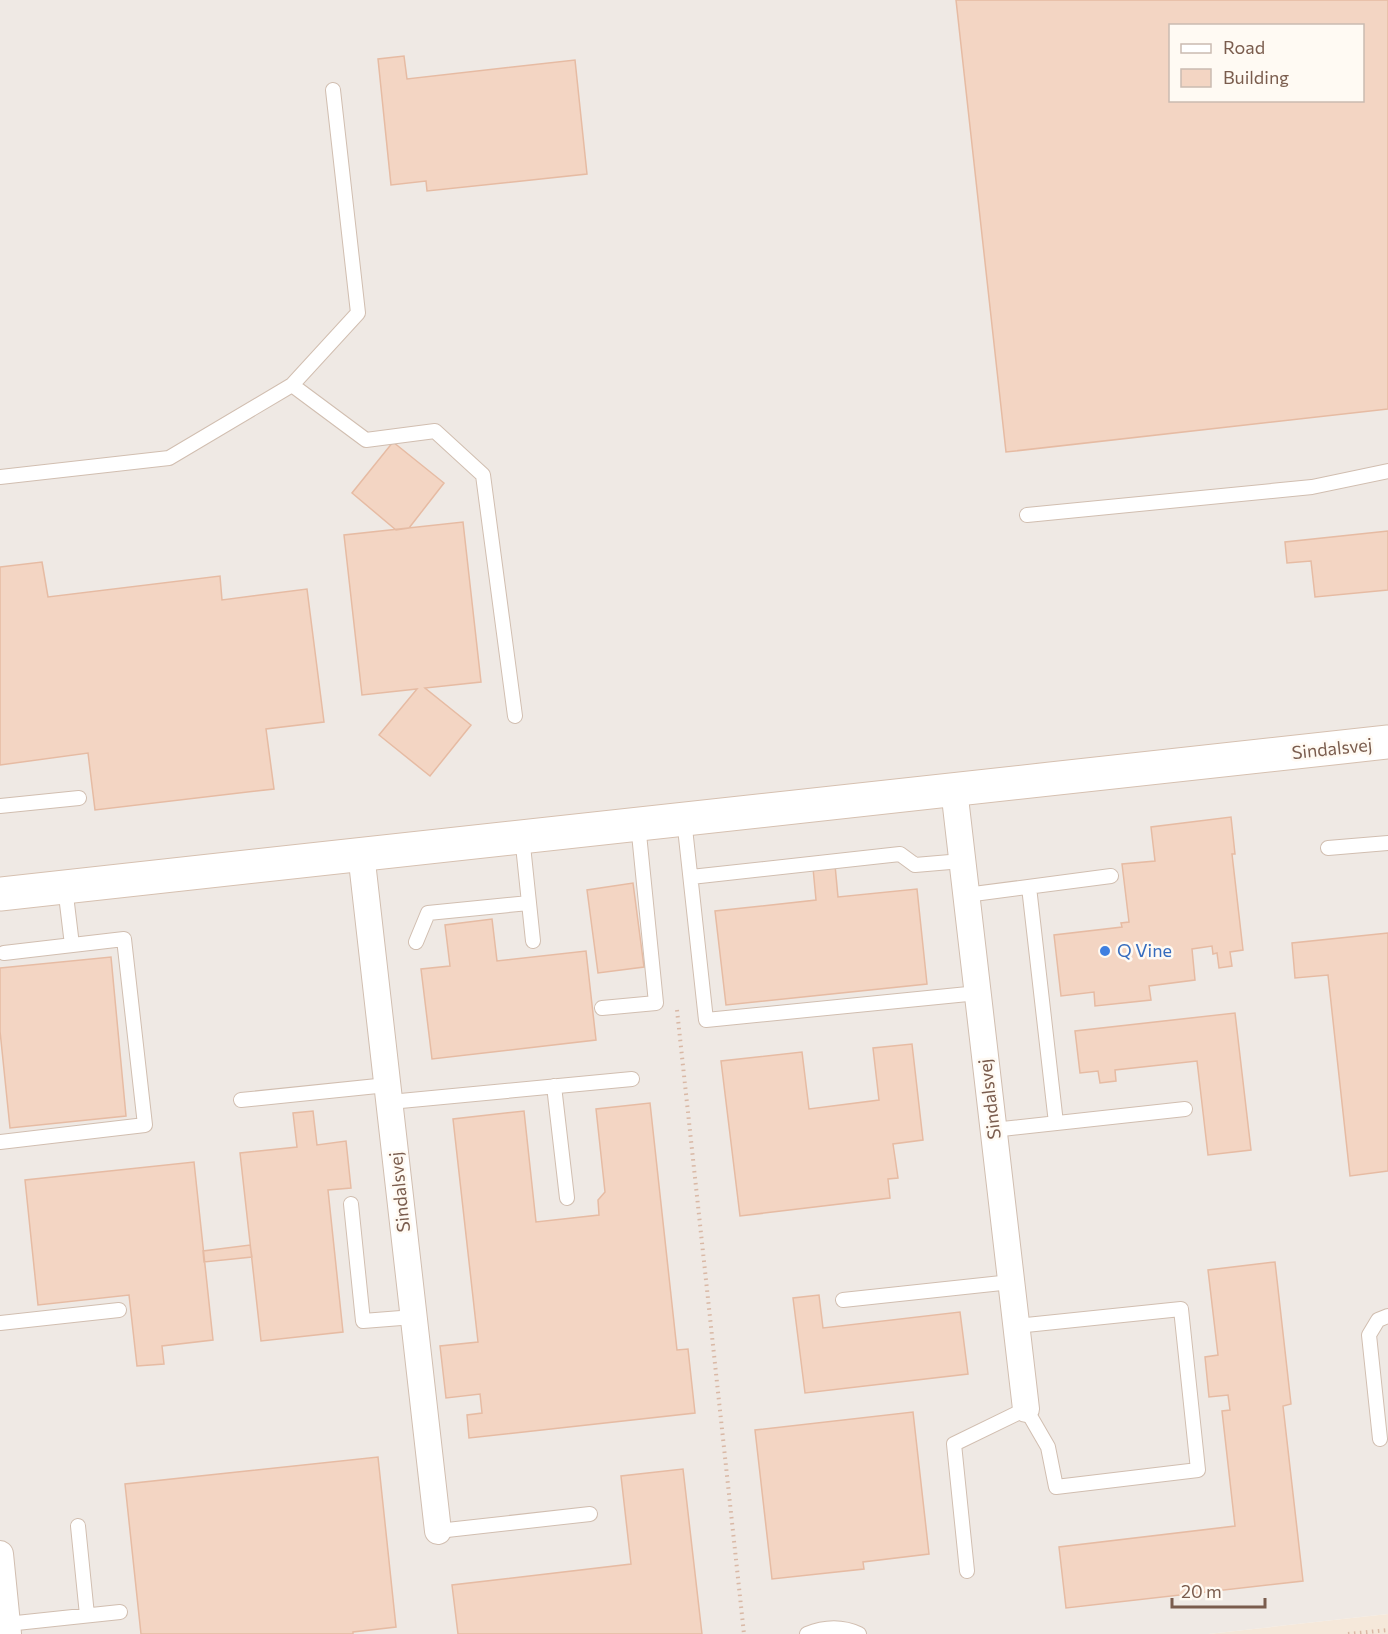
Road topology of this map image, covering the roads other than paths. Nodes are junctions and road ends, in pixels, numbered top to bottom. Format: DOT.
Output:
graph roads {
  1 [pos="333,90"];
  2 [pos="292,385"];
  3 [pos="1388,471"];
  4 [pos="0,477"];
  5 [pos="1027,515"];
  6 [pos="514,716"];
  7 [pos="1388,742"];
  8 [pos="954,789"];
  9 [pos="79,798"];
  10 [pos="0,806"];
  11 [pos="684,819"];
  12 [pos="638,824"];
  13 [pos="522,836"];
  14 [pos="1388,843"];
  15 [pos="1328,848"];
  16 [pos="361,853"];
  17 [pos="962,861"];
  18 [pos="1111,876"];
  19 [pos="691,877"];
  20 [pos="66,887"];
  21 [pos="1029,887"];
  22 [pos="0,894"];
  23 [pos="966,895"];
  24 [pos="529,903"];
  25 [pos="533,941"];
  26 [pos="416,942"];
  27 [pos="72,945"];
  28 [pos="4,953"];
  29 [pos="978,993"];
  30 [pos="602,1008"];
  31 [pos="632,1079"];
  32 [pos="554,1086"];
  33 [pos="388,1094"];
  34 [pos="241,1100"];
  35 [pos="1185,1109"];
  36 [pos="1056,1123"];
  37 [pos="993,1130"];
  38 [pos="0,1142"];
  39 [pos="567,1198"];
  40 [pos="351,1204"];
  41 [pos="1011,1282"];
  42 [pos="843,1300"];
  43 [pos="119,1310"];
  44 [pos="1388,1316"];
  45 [pos="414,1317"];
  46 [pos="0,1323"];
  47 [pos="1016,1326"];
  48 [pos="1026,1409"];
  49 [pos="1380,1439"];
  50 [pos="590,1514"];
  51 [pos="78,1526"];
  52 [pos="438,1531"];
  53 [pos="0,1554"];
  54 [pos="967,1571"];
  55 [pos="120,1612"];
  56 [pos="87,1615"];
  57 [pos="8,1629"];
  58 [pos="807,1634"];
  59 [pos="859,1634"];
  1 -- 2 [label="lane"];
  2 -- 4 [label="lane"];
  2 -- 6 [label="lane"];
  3 -- 5 [label="lane"];
  7 -- 8 [label="street, Sindalsvej"];
  8 -- 11 [label="street, Sindalsvej"];
  8 -- 17 [label="street, Sindalsvej"];
  9 -- 10 [label="lane"];
  11 -- 12 [label="street, Sindalsvej"];
  11 -- 19 [label="lane"];
  12 -- 13 [label="street, Sindalsvej"];
  12 -- 30 [label="lane"];
  13 -- 16 [label="street, Sindalsvej"];
  13 -- 24 [label="lane"];
  14 -- 15 [label="lane"];
  16 -- 20 [label="street, Sindalsvej"];
  16 -- 33 [label="street, Sindalsvej"];
  17 -- 19 [label="lane"];
  17 -- 23 [label="street, Sindalsvej"];
  18 -- 21 [label="lane"];
  19 -- 29 [label="lane"];
  20 -- 22 [label="street, Sindalsvej"];
  20 -- 27 [label="lane"];
  21 -- 23 [label="lane"];
  21 -- 36 [label="lane"];
  23 -- 29 [label="street, Sindalsvej"];
  24 -- 25 [label="lane"];
  24 -- 26 [label="lane"];
  27 -- 28 [label="lane"];
  27 -- 38 [label="lane"];
  29 -- 37 [label="street, Sindalsvej"];
  31 -- 32 [label="lane"];
  32 -- 33 [label="lane"];
  32 -- 39 [label="lane"];
  33 -- 34 [label="lane"];
  33 -- 45 [label="street, Sindalsvej"];
  35 -- 36 [label="lane"];
  36 -- 37 [label="lane"];
  37 -- 41 [label="street, Sindalsvej"];
  40 -- 45 [label="lane"];
  41 -- 42 [label="lane"];
  41 -- 47 [label="street, Sindalsvej"];
  43 -- 46 [label="lane"];
  44 -- 49 [label="lane"];
  45 -- 52 [label="street, Sindalsvej"];
  47 -- 48 [label="street, Sindalsvej"];
  47 -- 48 [label="lane"];
  48 -- 54 [label="lane"];
  50 -- 52 [label="lane"];
  51 -- 56 [label="lane"];
  53 -- 57 [label="street"];
  55 -- 56 [label="lane"];
  56 -- 57 [label="lane"];
  58 -- 59 [label="lane"];
}
